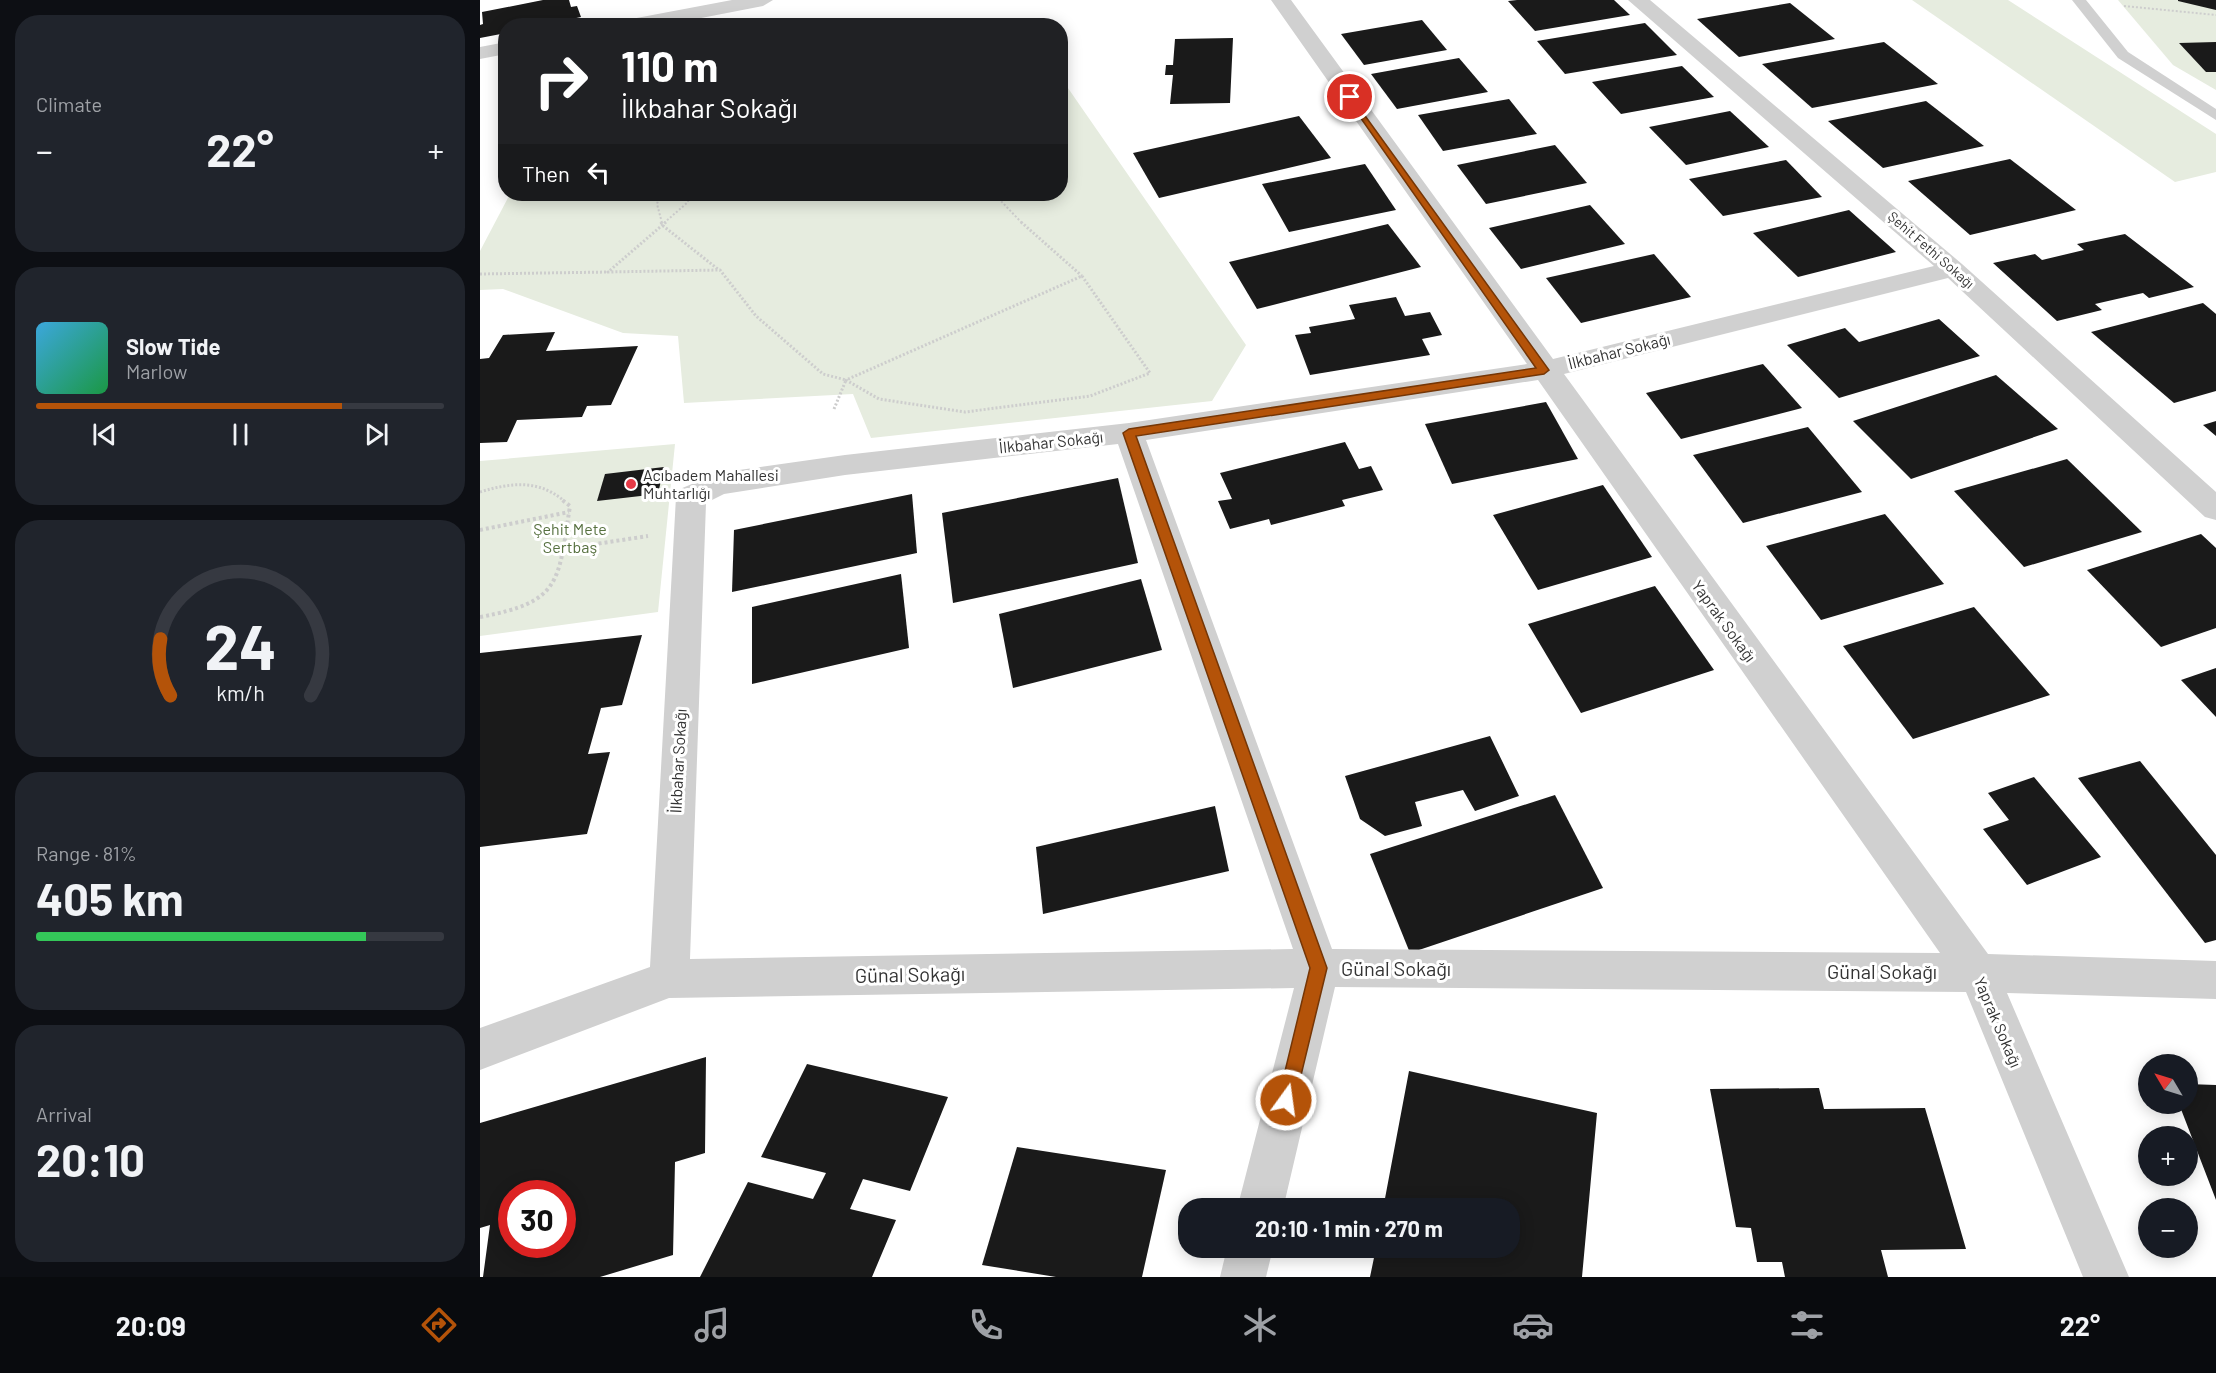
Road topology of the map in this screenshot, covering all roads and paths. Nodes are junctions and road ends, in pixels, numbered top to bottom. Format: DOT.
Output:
graph roads {
  1 [pos="763,0"];
  2 [pos="1281,0"];
  3 [pos="1638,0"];
  4 [pos="2079,1"];
  5 [pos="2216,15"];
  6 [pos="634,18"];
  7 [pos="498,50"];
  8 [pos="480,53"];
  9 [pos="2216,116"];
  10 [pos="658,201"];
  11 [pos="688,201"];
  12 [pos="1001,201"];
  13 [pos="662,225"];
  14 [pos="1953,269"];
  15 [pos="720,270"];
  16 [pos="608,272"];
  17 [pos="480,274"];
  18 [pos="1082,276"];
  19 [pos="1544,370"];
  20 [pos="846,380"];
  21 [pos="834,409"];
  22 [pos="1129,433"];
  23 [pos="480,492"];
  24 [pos="2216,509"];
  25 [pos="569,512"];
  26 [pos="689,529"];
  27 [pos="480,530"];
  28 [pos="563,549"];
  29 [pos="480,617"];
  30 [pos="1319,968"];
  31 [pos="1978,973"];
  32 [pos="669,979"];
  33 [pos="2216,980"];
  34 [pos="480,1049"];
  35 [pos="1263,1198"];
  36 [pos="1248,1258"];
  37 [pos="1243,1277"];
  38 [pos="2106,1277"];
  1 -- 6 [label="street"];
  2 -- 19 [label="street, Yaprak Sokağı"];
  3 -- 14 [label="street, Şehit Fethi Sokağı"];
  4 -- 5 [label="path"];
  4 -- 9 [label="lane"];
  7 -- 8 [label="street"];
  10 -- 13 [label="path"];
  11 -- 13 [label="path"];
  12 -- 18 [label="path"];
  13 -- 15 [label="path"];
  13 -- 16 [label="path"];
  14 -- 19 [label="street, İlkbahar Sokağı"];
  14 -- 24 [label="street, Şehit Fethi Sokağı"];
  15 -- 16 [label="path"];
  15 -- 20 [label="path"];
  16 -- 17 [label="path"];
  18 -- 20 [label="path"];
  18 -- 20 [label="path"];
  19 -- 22 [label="street, İlkbahar Sokağı"];
  19 -- 31 [label="street, Yaprak Sokağı"];
  20 -- 21 [label="path"];
  22 -- 26 [label="street, İlkbahar Sokağı"];
  22 -- 30 [label="street"];
  23 -- 25 [label="path"];
  25 -- 27 [label="path"];
  25 -- 28 [label="path"];
  26 -- 28 [label="path"];
  26 -- 32 [label="street, İlkbahar Sokağı"];
  28 -- 29 [label="path"];
  30 -- 31 [label="street, Günal Sokağı"];
  30 -- 32 [label="street, Günal Sokağı"];
  30 -- 35 [label="street"];
  31 -- 33 [label="street, Günal Sokağı"];
  31 -- 38 [label="street, Yaprak Sokağı"];
  32 -- 34 [label="street, Günal Sokağı"];
  36 -- 37 [label="street"];
}
